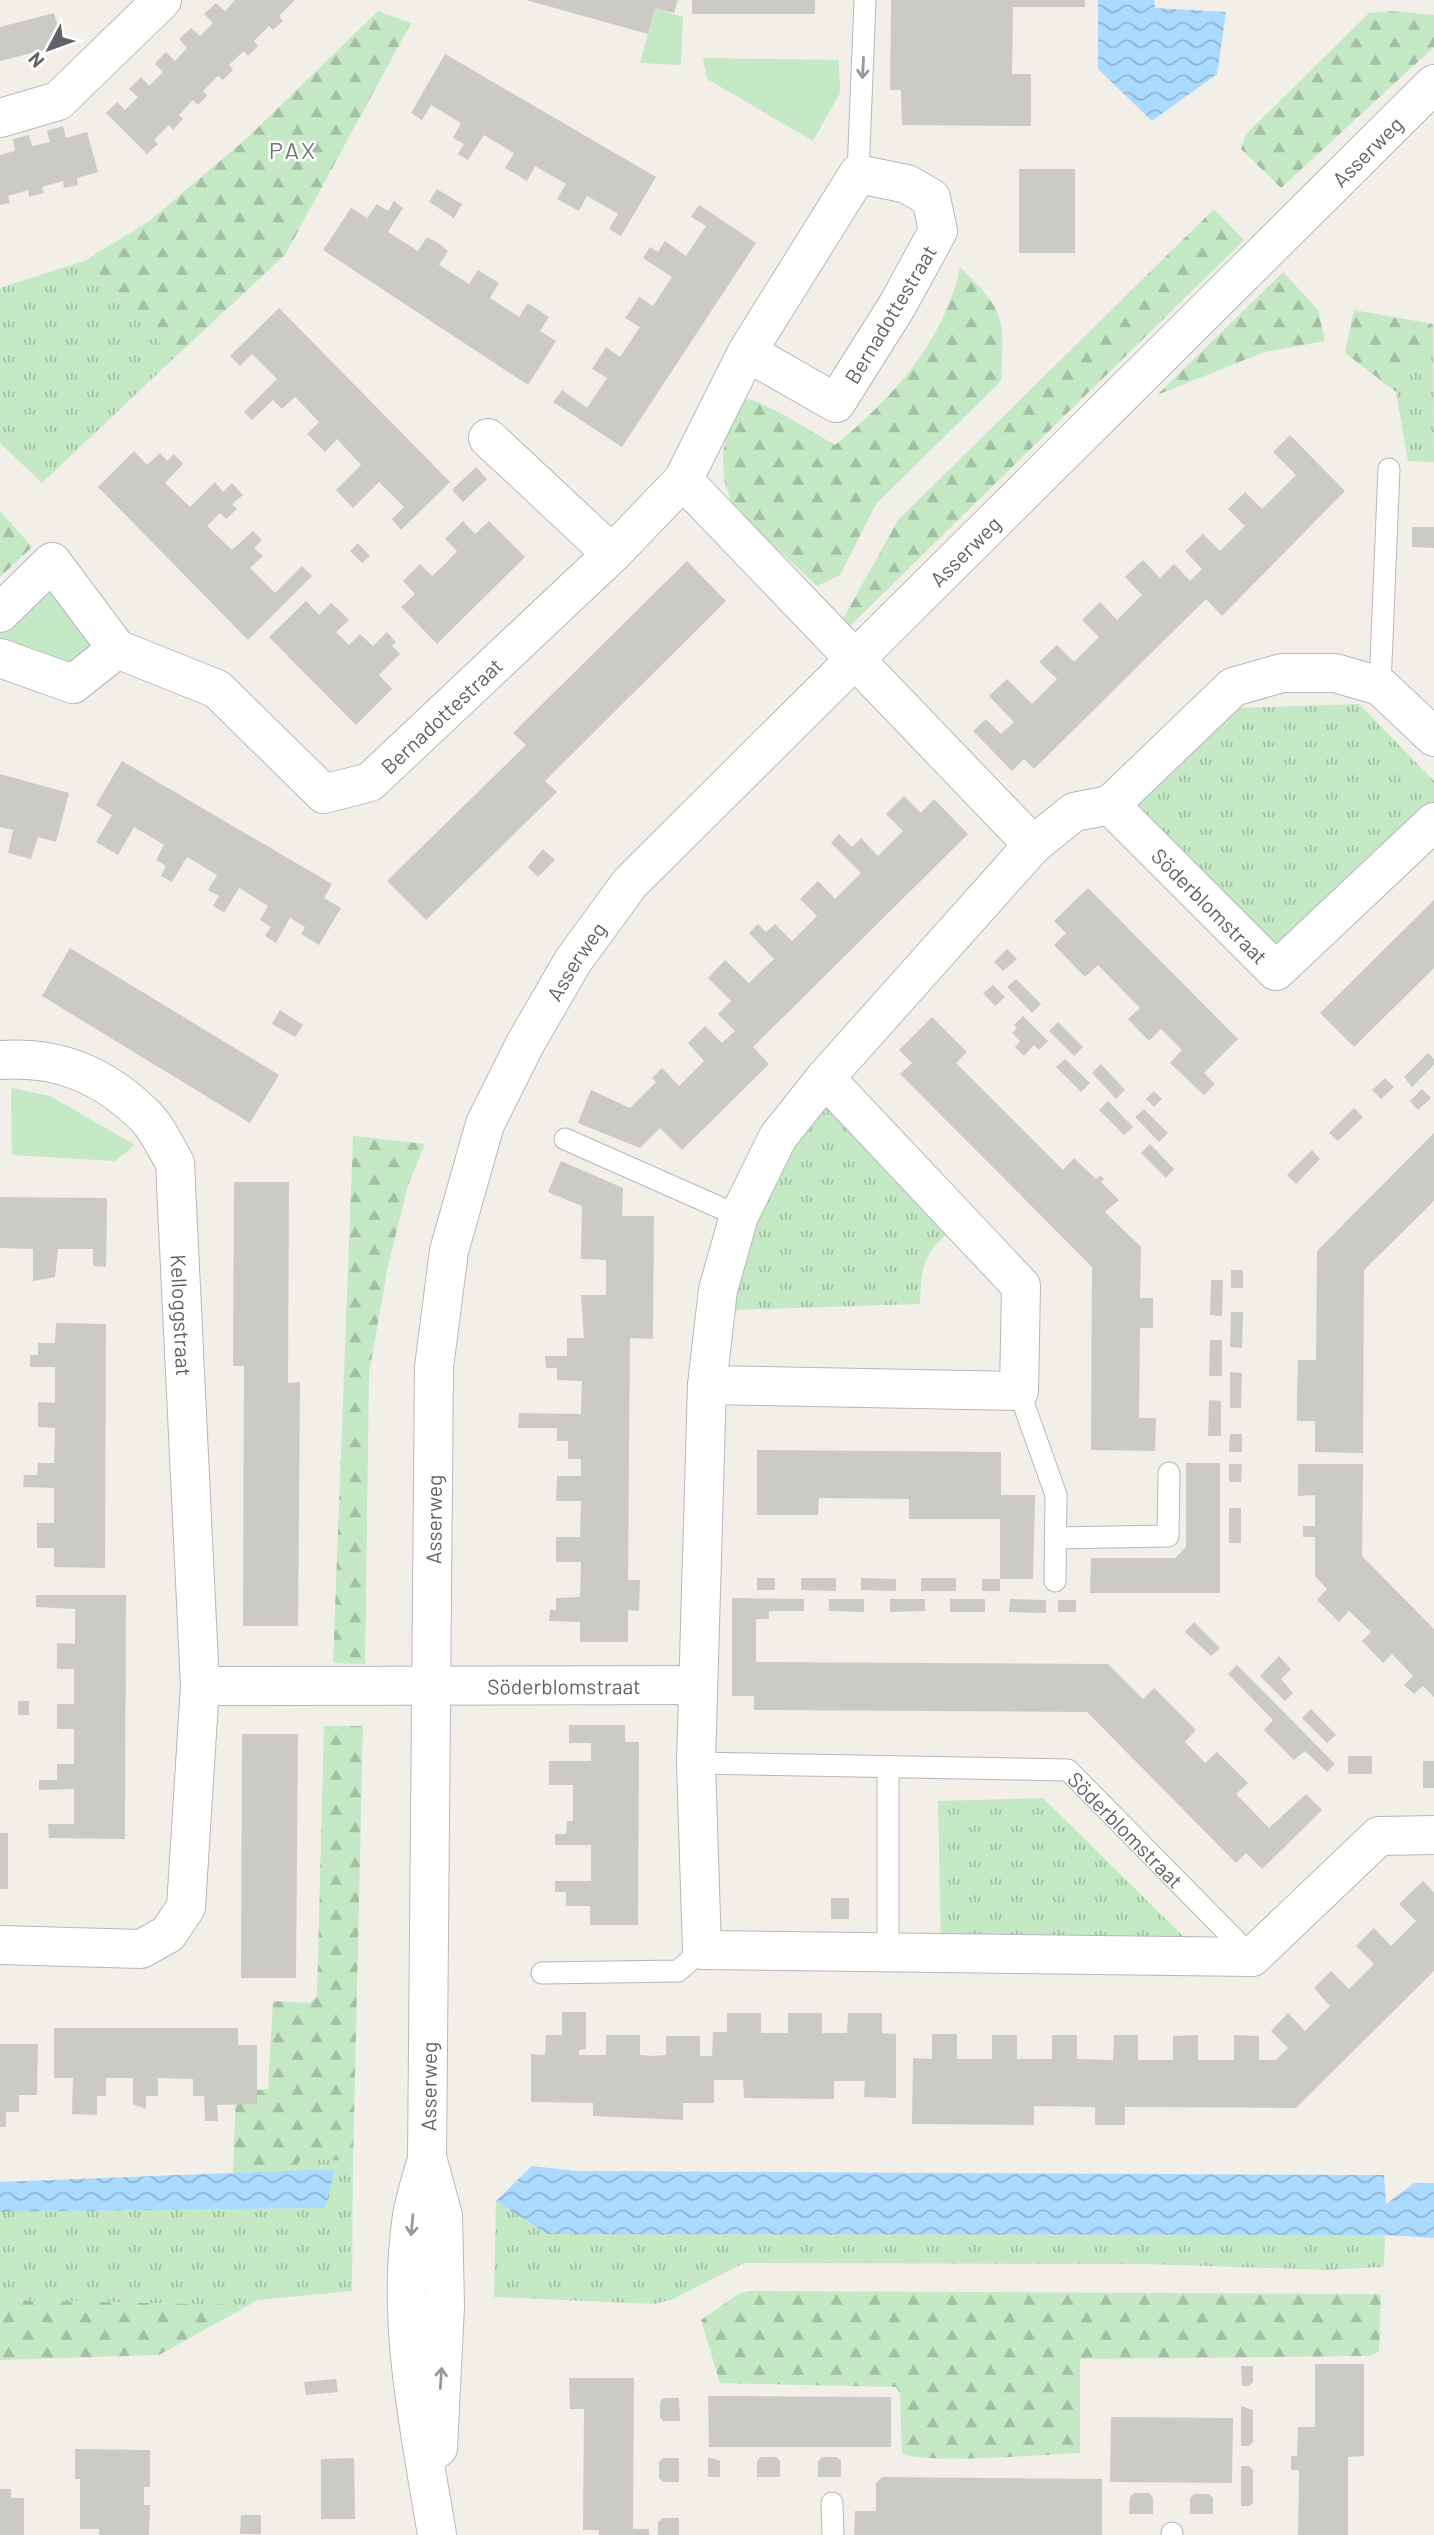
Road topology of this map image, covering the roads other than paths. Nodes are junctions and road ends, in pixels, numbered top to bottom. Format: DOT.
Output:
graph roads {
  1 [pos="162,0"];
  2 [pos="865,0"];
  3 [pos="1434,84"];
  4 [pos="0,118"];
  5 [pos="858,174"];
  6 [pos="747,352"];
  7 [pos="488,438"];
  8 [pos="1388,469"];
  9 [pos="683,480"];
  10 [pos="612,554"];
  11 [pos="0,613"];
  12 [pos="117,649"];
  13 [pos="0,658"];
  14 [pos="853,659"];
  15 [pos="1380,686"];
  16 [pos="1434,737"];
  17 [pos="1110,804"];
  18 [pos="1434,822"];
  19 [pos="1033,845"];
  20 [pos="0,1060"];
  21 [pos="825,1078"];
  22 [pos="565,1139"];
  23 [pos="739,1216"];
  24 [pos="707,1385"];
  25 [pos="1019,1391"];
  26 [pos="1169,1473"];
  27 [pos="1055,1538"];
  28 [pos="1055,1581"];
  29 [pos="430,1684"];
  30 [pos="697,1685"];
  31 [pos="200,1686"];
  32 [pos="696,1763"];
  33 [pos="888,1768"];
  34 [pos="1434,1835"];
  35 [pos="0,1945"];
  36 [pos="702,1950"];
  37 [pos="888,1954"];
  38 [pos="1252,1957"];
  39 [pos="542,1973"];
  40 [pos="832,2503"];
  41 [pos="436,2527"];
  42 [pos="833,2535"];
  1 -- 4 [label="street"];
  2 -- 5 [label="lane, Bernadottestraat, one-way"];
  3 -- 14 [label="street, Asserweg"];
  5 -- 6 [label="street, Bernadottestraat"];
  5 -- 6 [label="street, Bernadottestraat"];
  6 -- 9 [label="street, Bernadottestraat"];
  7 -- 10 [label="street"];
  8 -- 15 [label="lane"];
  9 -- 10 [label="street, Bernadottestraat"];
  9 -- 14 [label="street"];
  10 -- 12 [label="street, Bernadottestraat"];
  11 -- 12 [label="street"];
  12 -- 13 [label="street"];
  14 -- 19 [label="street"];
  14 -- 29 [label="street, Asserweg"];
  15 -- 16 [label="street"];
  15 -- 17 [label="street"];
  17 -- 18 [label="street, Söderblomstraat"];
  17 -- 19 [label="street"];
  19 -- 21 [label="street"];
  20 -- 31 [label="street, Kelloggstraat"];
  21 -- 23 [label="street"];
  21 -- 25 [label="street"];
  22 -- 23 [label="lane"];
  23 -- 24 [label="street"];
  24 -- 25 [label="street"];
  24 -- 30 [label="street"];
  25 -- 27 [label="lane"];
  26 -- 27 [label="lane"];
  27 -- 28 [label="lane"];
  29 -- 30 [label="street, Söderblomstraat"];
  29 -- 31 [label="street"];
  29 -- 41 [label="street, Asserweg"];
  30 -- 32 [label="street"];
  31 -- 35 [label="street, Kelloggstraat"];
  32 -- 33 [label="lane, Söderblomstraat"];
  32 -- 36 [label="street"];
  33 -- 37 [label="lane"];
  33 -- 38 [label="lane, Söderblomstraat"];
  34 -- 38 [label="street"];
  36 -- 37 [label="street"];
  36 -- 39 [label="lane"];
  37 -- 38 [label="street"];
  40 -- 42 [label="lane"];
}
